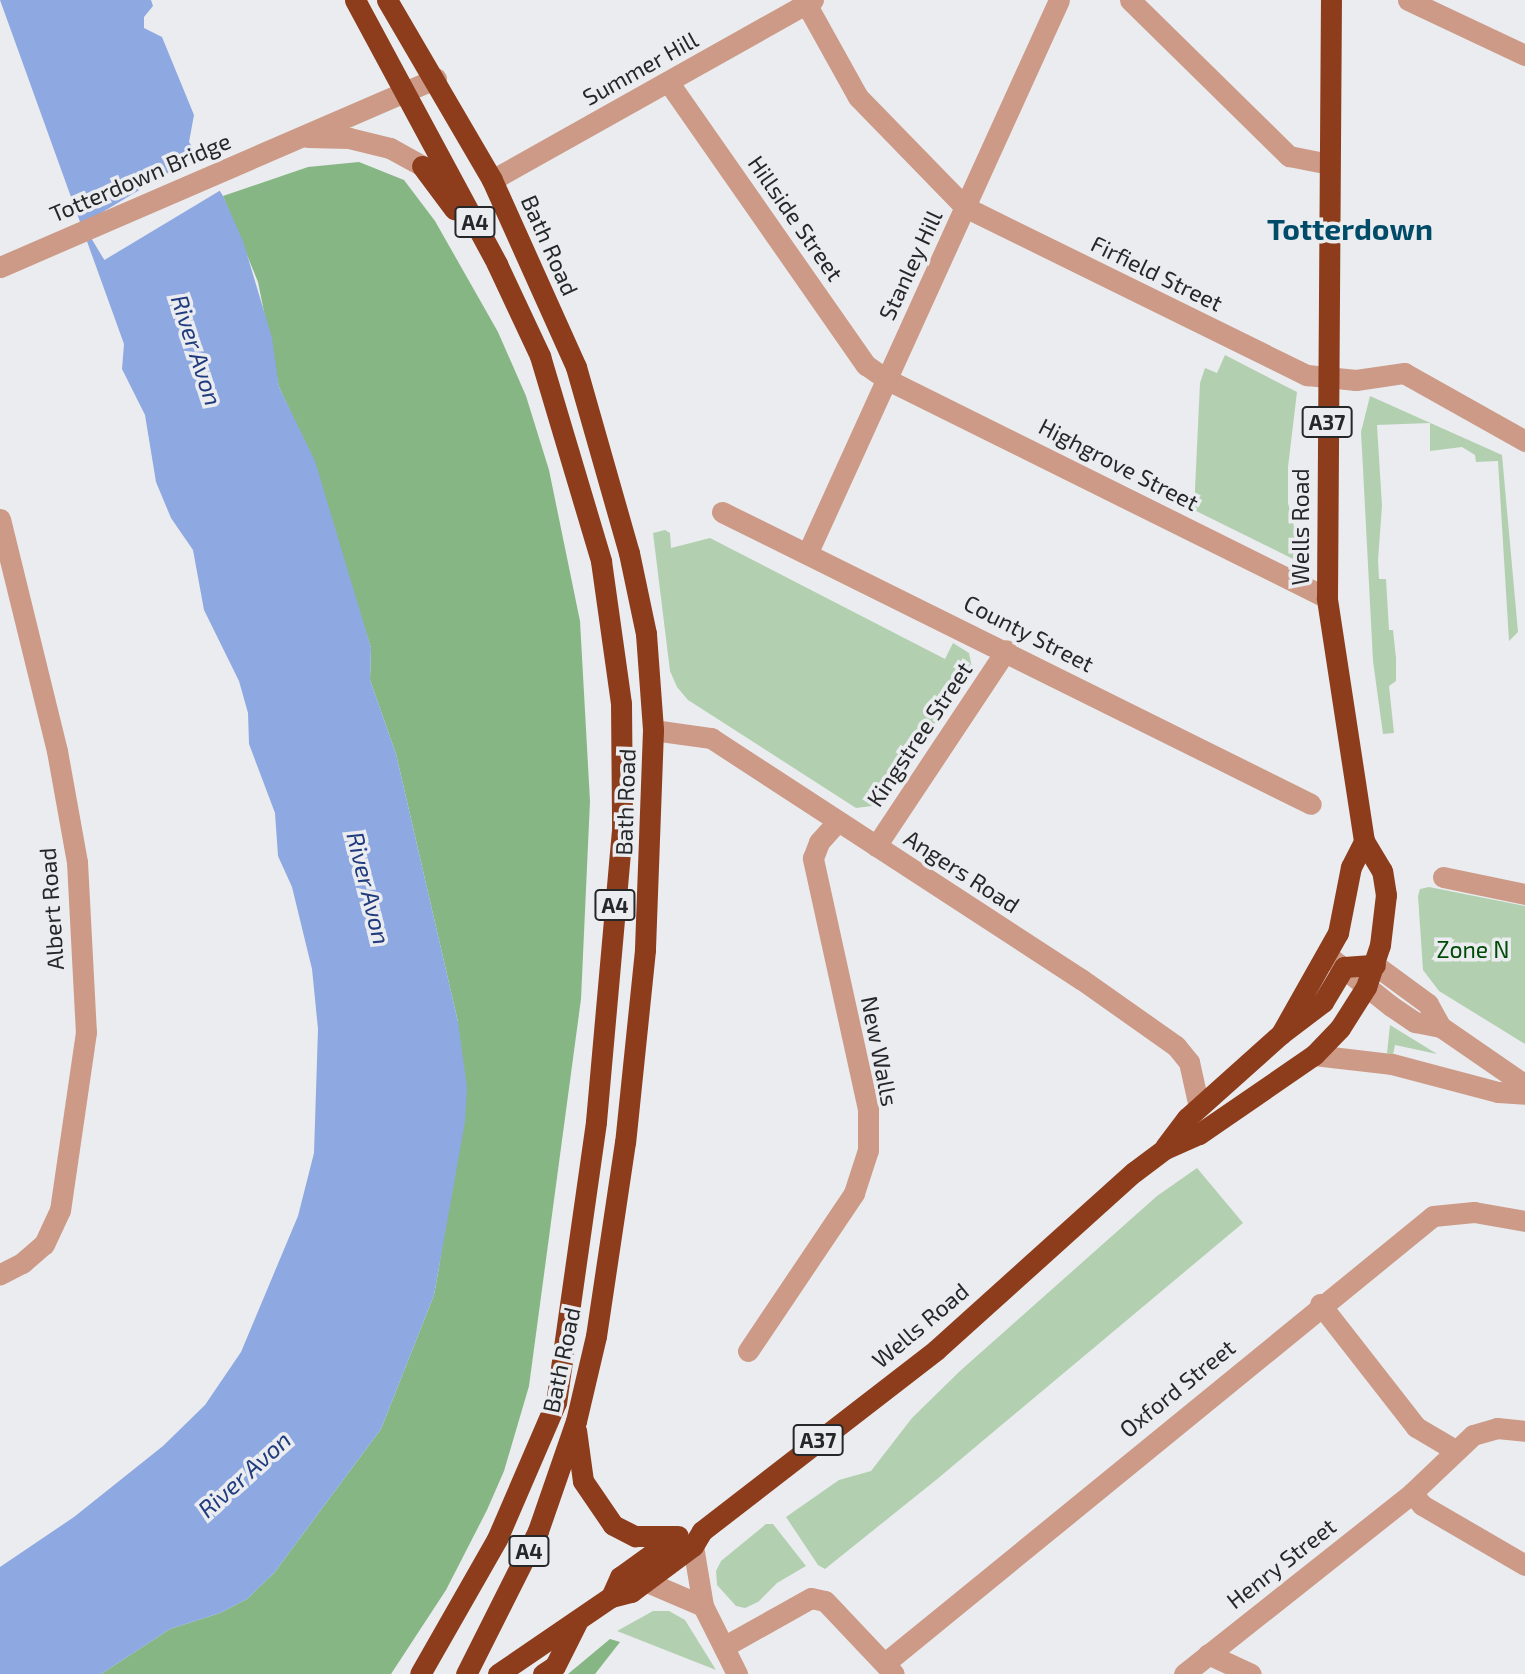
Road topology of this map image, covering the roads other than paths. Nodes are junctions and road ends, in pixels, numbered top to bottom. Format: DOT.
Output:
graph roads {
  1 [pos="355,0"];
  2 [pos="387,0"];
  3 [pos="1059,0"];
  4 [pos="1130,0"];
  5 [pos="1331,0"];
  6 [pos="1408,0"];
  7 [pos="808,1"];
  8 [pos="1525,55"];
  9 [pos="436,78"];
  10 [pos="669,83"];
  11 [pos="404,92"];
  12 [pos="302,137"];
  13 [pos="1329,163"];
  14 [pos="422,166"];
  15 [pos="492,180"];
  16 [pos="965,208"];
  17 [pos="0,267"];
  18 [pos="540,356"];
  19 [pos="886,379"];
  20 [pos="1328,379"];
  21 [pos="1525,441"];
  22 [pos="1525,449"];
  23 [pos="722,512"];
  24 [pos="0,519"];
  25 [pos="808,552"];
  26 [pos="1327,598"];
  27 [pos="1006,650"];
  28 [pos="653,730"];
  29 [pos="1311,804"];
  30 [pos="838,821"];
  31 [pos="1364,841"];
  32 [pos="876,846"];
  33 [pos="1443,877"];
  34 [pos="1525,894"];
  35 [pos="1336,961"];
  36 [pos="1375,965"];
  37 [pos="1366,987"];
  38 [pos="1441,1027"];
  39 [pos="1314,1055"];
  40 [pos="1525,1085"];
  41 [pos="1525,1094"];
  42 [pos="1199,1107"];
  43 [pos="1165,1149"];
  44 [pos="1525,1221"];
  45 [pos="0,1275"];
  46 [pos="1320,1304"];
  47 [pos="748,1351"];
  48 [pos="576,1421"];
  49 [pos="1525,1431"];
  50 [pos="1455,1450"];
  51 [pos="1412,1493"];
  52 [pos="691,1538"];
  53 [pos="1525,1565"];
  54 [pos="645,1581"];
  55 [pos="611,1597"];
  56 [pos="703,1606"];
  57 [pos="578,1620"];
  58 [pos="725,1647"];
  59 [pos="1208,1654"];
  60 [pos="890,1668"];
  61 [pos="420,1674"];
  62 [pos="466,1674"];
  63 [pos="498,1674"];
  64 [pos="544,1674"];
  65 [pos="737,1674"];
  66 [pos="1184,1674"];
  67 [pos="1251,1674"];
  1 -- 11 [label="highway, Bath Road / A4"];
  2 -- 9 [label="highway, Bath Road / A4"];
  3 -- 16 [label="street, Stanley Hill"];
  4 -- 13 [label="street"];
  5 -- 13 [label="highway, Wells Road / A37"];
  6 -- 8 [label="street"];
  7 -- 10 [label="street, Summer Hill"];
  7 -- 16 [label="street, Firfield Street"];
  9 -- 11 [label="street, Totterdown Bridge"];
  9 -- 15 [label="highway, Bath Road / A4"];
  10 -- 15 [label="street, Summer Hill"];
  10 -- 19 [label="street, Hillside Street"];
  11 -- 12 [label="street, Totterdown Bridge"];
  11 -- 18 [label="highway, Bath Road / A4"];
  12 -- 14 [label="street, Totterdown Bridge"];
  12 -- 17 [label="street, Totterdown Bridge"];
  13 -- 20 [label="highway, Wells Road / A37"];
  14 -- 18 [label="highway, Bath Road / A4"];
  15 -- 28 [label="highway, Bath Road / A4"];
  16 -- 19 [label="street, Stanley Hill"];
  16 -- 20 [label="street, Firfield Street"];
  18 -- 61 [label="highway, Bath Road / A4"];
  19 -- 25 [label="street, Stanley Hill"];
  19 -- 26 [label="street, Highgrove Street"];
  20 -- 21 [label="street"];
  20 -- 26 [label="highway, Wells Road / A37"];
  21 -- 22 [label="street"];
  23 -- 25 [label="street, County Street"];
  24 -- 45 [label="street, Albert Road"];
  25 -- 27 [label="street, County Street"];
  26 -- 31 [label="highway, Wells Road / A37"];
  27 -- 29 [label="street, County Street"];
  27 -- 32 [label="street, Kingstree Street"];
  28 -- 30 [label="street, Angers Road"];
  28 -- 48 [label="highway, Bath Road / A4"];
  30 -- 32 [label="street, Angers Road"];
  30 -- 47 [label="street, New Walls"];
  31 -- 35 [label="highway"];
  31 -- 36 [label="highway, Wells Road / A37"];
  32 -- 42 [label="street, Angers Road"];
  33 -- 34 [label="street"];
  35 -- 36 [label="highway"];
  35 -- 37 [label="street"];
  35 -- 42 [label="highway, Wells Road / A37"];
  36 -- 37 [label="highway, Wells Road / A37"];
  36 -- 38 [label="street"];
  37 -- 38 [label="street"];
  37 -- 39 [label="highway, Wells Road / A37"];
  38 -- 40 [label="street"];
  39 -- 41 [label="street"];
  39 -- 43 [label="highway, Wells Road / A37"];
  42 -- 43 [label="highway, Wells Road / A37"];
  43 -- 52 [label="highway, Wells Road / A37"];
  44 -- 46 [label="street, Oxford Street"];
  46 -- 50 [label="street"];
  46 -- 60 [label="street, Oxford Street"];
  48 -- 52 [label="highway"];
  48 -- 62 [label="highway, Bath Road / A4"];
  49 -- 50 [label="street, Henry Street"];
  50 -- 51 [label="street, Henry Street"];
  51 -- 53 [label="street"];
  51 -- 59 [label="street, Henry Street"];
  52 -- 54 [label="highway, Wells Road / A37"];
  52 -- 55 [label="highway, Wells Road / A37"];
  52 -- 56 [label="street"];
  54 -- 55 [label="highway, Wells Road / A37"];
  54 -- 56 [label="street"];
  55 -- 57 [label="highway, Wells Road / A37"];
  56 -- 58 [label="street"];
  57 -- 63 [label="highway, Wells Road / A37"];
  57 -- 64 [label="highway, A37"];
  58 -- 60 [label="street"];
  58 -- 65 [label="street"];
  59 -- 66 [label="street, Henry Street"];
  59 -- 67 [label="street"];
}
